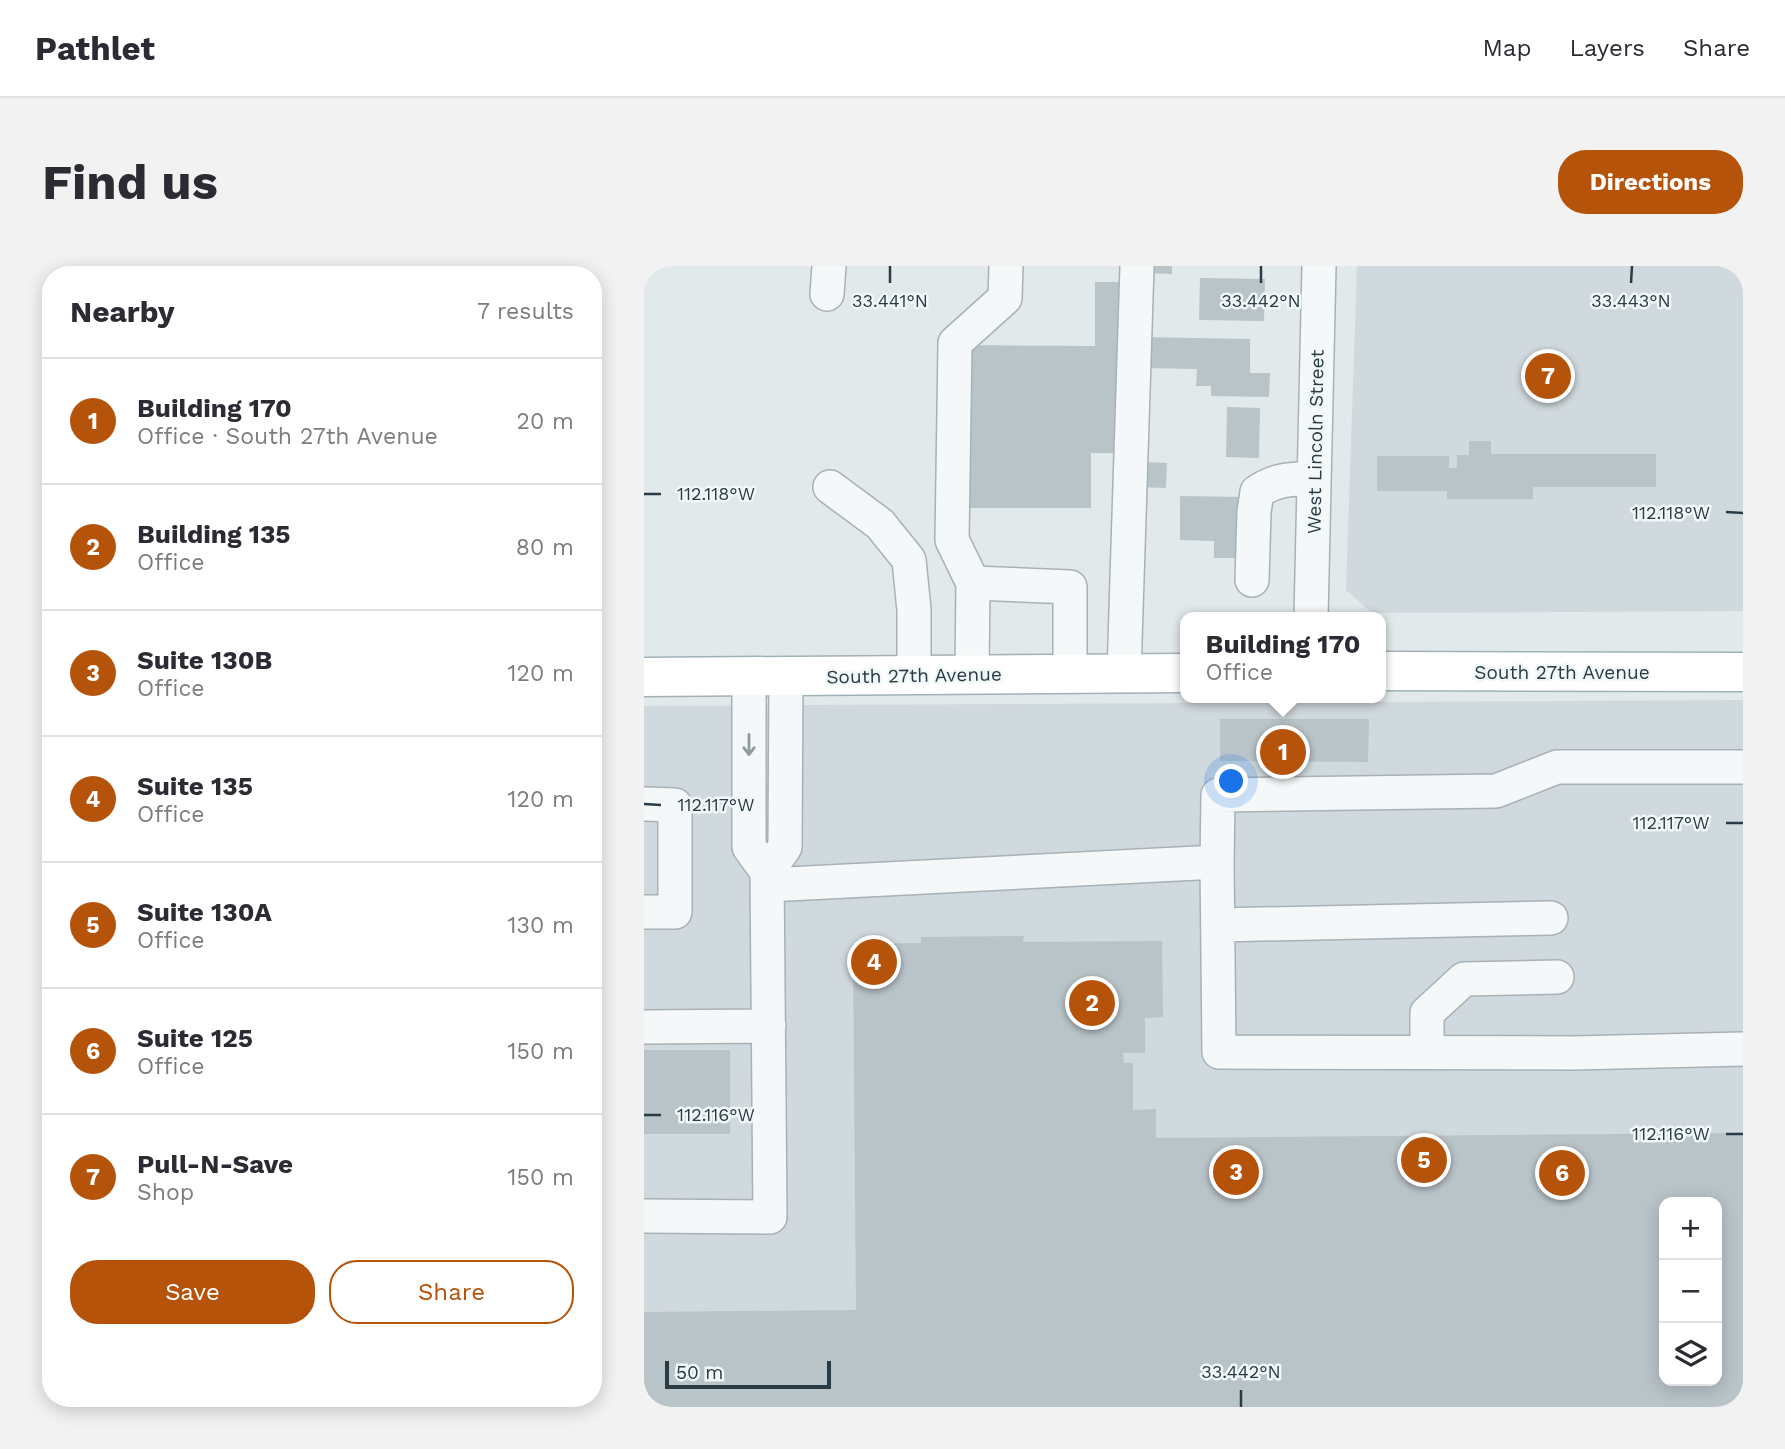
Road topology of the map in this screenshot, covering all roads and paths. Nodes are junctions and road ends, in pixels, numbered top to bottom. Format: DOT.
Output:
graph roads {
  1 [pos="1006,266"];
  2 [pos="1137,266"];
  3 [pos="1319,266"];
  4 [pos="1314,478"];
  5 [pos="830,487"];
  6 [pos="1252,580"];
  7 [pos="973,583"];
  8 [pos="1311,612"];
  9 [pos="1386,671"];
  10 [pos="1743,671"];
  11 [pos="1070,673"];
  12 [pos="1124,673"];
  13 [pos="1180,673"];
  14 [pos="914,674"];
  15 [pos="972,674"];
  16 [pos="768,676"];
  17 [pos="644,677"];
  18 [pos="1743,767"];
  19 [pos="644,804"];
  20 [pos="1216,862"];
  21 [pos="768,878"];
  22 [pos="644,912"];
  23 [pos="1551,918"];
  24 [pos="1218,925"];
  25 [pos="1557,977"];
  26 [pos="769,1026"];
  27 [pos="644,1027"];
  28 [pos="1743,1049"];
  29 [pos="1427,1051"];
  30 [pos="644,1216"];
  1 -- 7 [label="street"];
  2 -- 12 [label="street"];
  3 -- 4 [label="street, West Lincoln Street"];
  4 -- 6 [label="street"];
  4 -- 8 [label="street, West Lincoln Street"];
  5 -- 14 [label="street"];
  7 -- 11 [label="street"];
  7 -- 15 [label="street"];
  9 -- 10 [label="main road, South 27th Avenue"];
  11 -- 12 [label="main road, South 27th Avenue"];
  11 -- 15 [label="main road, South 27th Avenue"];
  12 -- 13 [label="main road, South 27th Avenue"];
  14 -- 15 [label="main road, South 27th Avenue"];
  14 -- 16 [label="main road, South 27th Avenue"];
  16 -- 17 [label="main road, South 27th Avenue"];
  16 -- 21 [label="street"];
  18 -- 20 [label="street"];
  19 -- 22 [label="street"];
  20 -- 21 [label="street"];
  20 -- 24 [label="street"];
  21 -- 26 [label="street"];
  23 -- 24 [label="street"];
  24 -- 29 [label="street"];
  25 -- 29 [label="street"];
  26 -- 27 [label="street"];
  26 -- 30 [label="street"];
  28 -- 29 [label="street"];
}
